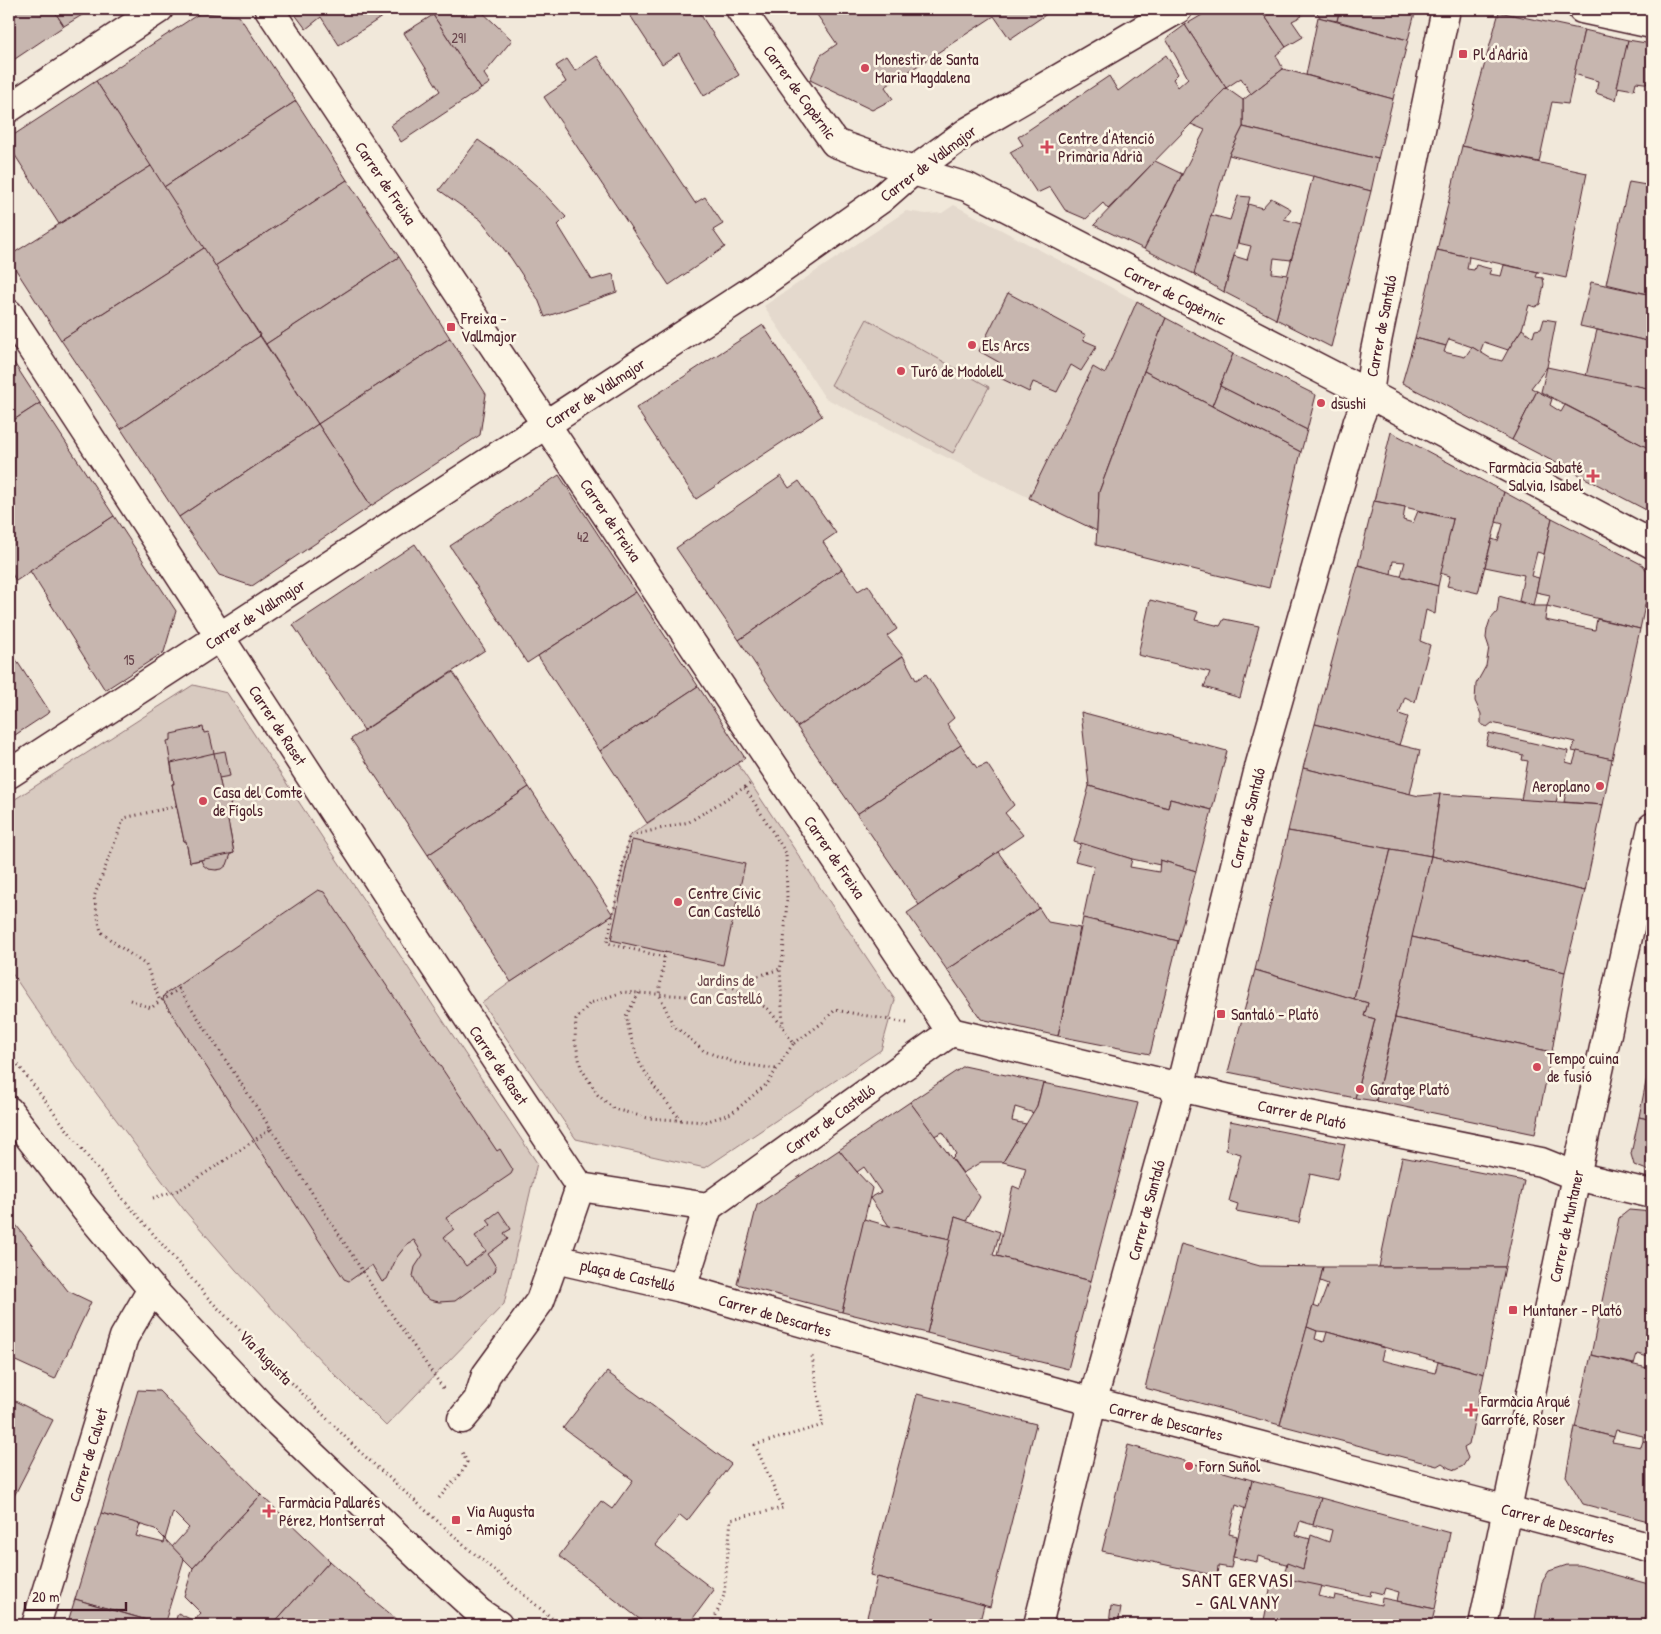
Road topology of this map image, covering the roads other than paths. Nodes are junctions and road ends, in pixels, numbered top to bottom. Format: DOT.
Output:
graph roads {
  1 [pos="159,9"];
  2 [pos="269,9"];
  3 [pos="740,9"];
  4 [pos="1178,9"];
  5 [pos="1446,9"];
  6 [pos="1582,9"];
  7 [pos="1652,24"];
  8 [pos="9,108"];
  9 [pos="913,171"];
  10 [pos="9,314"];
  11 [pos="1369,394"];
  12 [pos="548,424"];
  13 [pos="1652,544"];
  14 [pos="221,636"];
  15 [pos="9,774"];
  16 [pos="1652,827"];
  17 [pos="952,1032"];
  18 [pos="1180,1088"];
  19 [pos="9,1111"];
  20 [pos="1576,1176"];
  21 [pos="580,1187"];
  22 [pos="1652,1194"];
  23 [pos="708,1207"];
  24 [pos="555,1259"];
  25 [pos="682,1288"];
  26 [pos="152,1289"];
  27 [pos="1092,1403"];
  28 [pos="470,1410"];
  29 [pos="1506,1509"];
  30 [pos="1652,1548"];
  31 [pos="485,1621"];
  32 [pos="36,1625"];
  33 [pos="1038,1625"];
  34 [pos="1483,1625"];
  1 -- 8 [label="street"];
  2 -- 12 [label="street, Carrer de Freixa"];
  3 -- 9 [label="street, Carrer de Copèrnic"];
  4 -- 9 [label="street, Carrer de Vallmajor"];
  5 -- 11 [label="street, Carrer de Santaló"];
  6 -- 7 [label="street"];
  9 -- 11 [label="street, Carrer de Copèrnic"];
  9 -- 12 [label="street, Carrer de Vallmajor"];
  10 -- 14 [label="street, Carrer de Raset"];
  11 -- 13 [label="street, Carrer de Copèrnic"];
  11 -- 18 [label="street, Carrer de Santaló"];
  12 -- 14 [label="street, Carrer de Vallmajor"];
  12 -- 17 [label="street, Carrer de Freixa"];
  14 -- 15 [label="street, Carrer de Vallmajor"];
  14 -- 21 [label="street, Carrer de Raset"];
  16 -- 20 [label="street, Carrer de Muntaner"];
  17 -- 18 [label="street, Carrer de Plató"];
  17 -- 23 [label="street, Carrer de Castelló"];
  18 -- 20 [label="street, Carrer de Plató"];
  18 -- 27 [label="street, Carrer de Santaló"];
  19 -- 26 [label="street"];
  20 -- 22 [label="street, Carrer de Plató"];
  20 -- 29 [label="street, Carrer de Muntaner"];
  21 -- 23 [label="street"];
  21 -- 24 [label="street"];
  23 -- 25 [label="street, plaça de Castelló"];
  24 -- 25 [label="street, plaça de Castelló"];
  24 -- 28 [label="street"];
  25 -- 27 [label="street, Carrer de Descartes"];
  26 -- 31 [label="street"];
  26 -- 32 [label="street, Carrer de Calvet"];
  27 -- 29 [label="street, Carrer de Descartes"];
  27 -- 33 [label="street, Carrer de Santaló"];
  29 -- 30 [label="street, Carrer de Descartes"];
  29 -- 34 [label="street, Carrer de Muntaner"];
}
